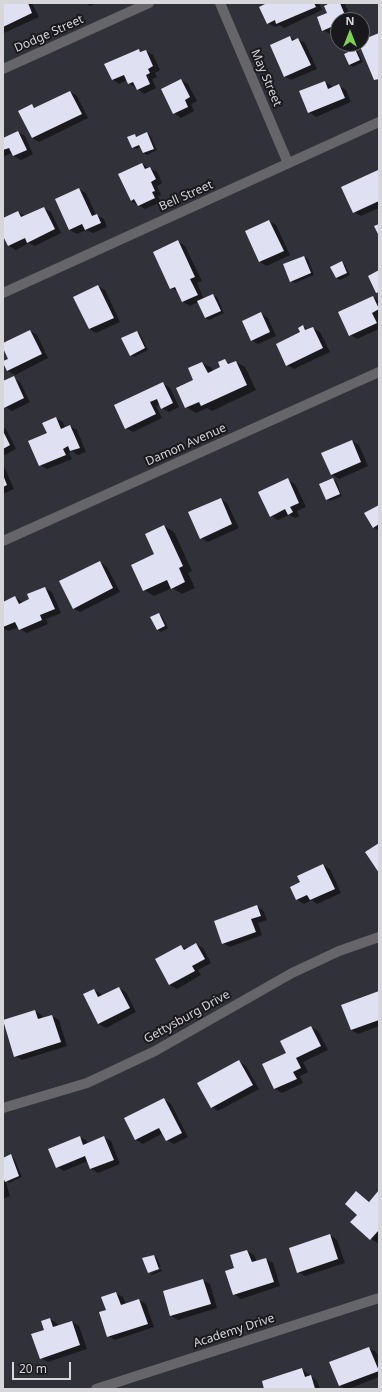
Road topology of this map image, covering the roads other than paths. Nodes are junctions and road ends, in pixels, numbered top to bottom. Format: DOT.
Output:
graph roads {
  1 [pos="148,3"];
  2 [pos="220,3"];
  3 [pos="3,69"];
  4 [pos="379,122"];
  5 [pos="288,163"];
  6 [pos="3,293"];
  7 [pos="379,372"];
  8 [pos="3,541"];
  9 [pos="379,937"];
  10 [pos="3,1108"];
  11 [pos="379,1298"];
  12 [pos="96,1389"];
  1 -- 3 [label="street, Dodge Street"];
  2 -- 5 [label="street, May Street"];
  4 -- 5 [label="street, Bell Street"];
  5 -- 6 [label="street, Bell Street"];
  7 -- 8 [label="street, Damon Avenue"];
  9 -- 10 [label="street, Gettysburg Drive"];
  11 -- 12 [label="street, Academy Drive"];
}
